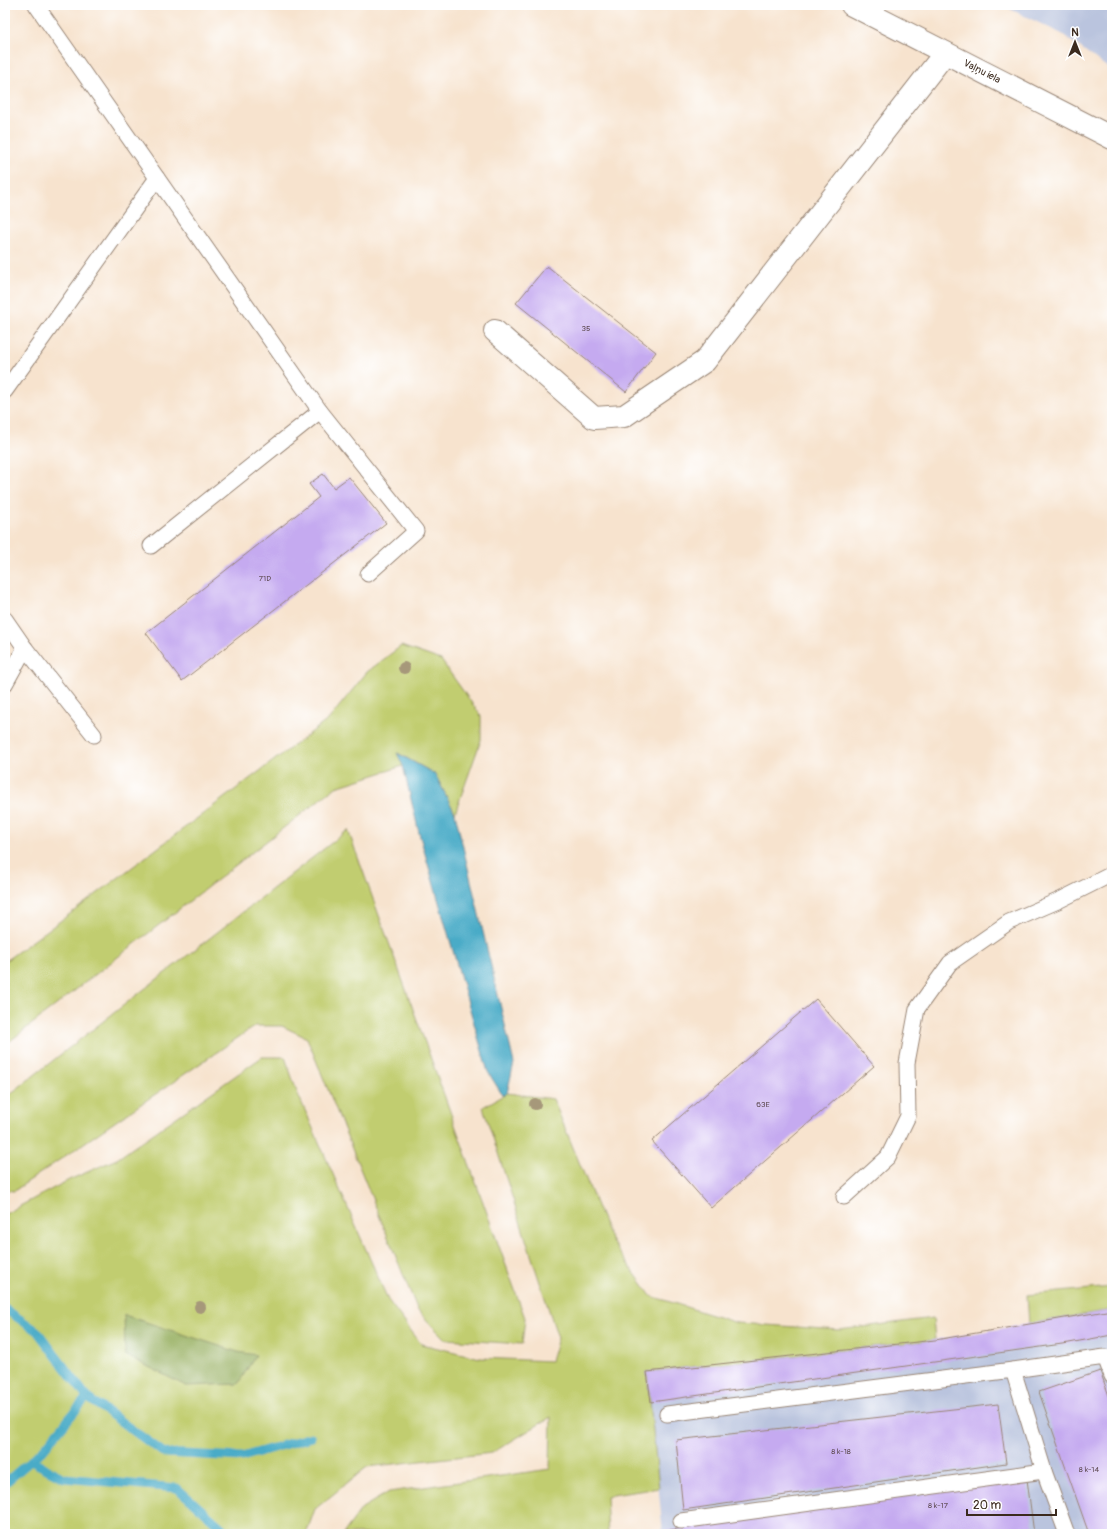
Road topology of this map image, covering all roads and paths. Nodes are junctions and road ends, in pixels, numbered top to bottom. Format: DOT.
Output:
graph roads {
  1 [pos="36,5"];
  2 [pos="852,5"];
  3 [pos="945,53"];
  4 [pos="1112,138"];
  5 [pos="158,178"];
  6 [pos="495,331"];
  7 [pos="5,391"];
  8 [pos="320,411"];
  9 [pos="150,546"];
  10 [pos="368,574"];
  11 [pos="5,619"];
  12 [pos="25,648"];
  13 [pos="5,684"];
  14 [pos="94,735"];
  15 [pos="1112,874"];
  16 [pos="844,1197"];
  17 [pos="1108,1356"];
  18 [pos="1013,1370"];
  19 [pos="1112,1376"];
  20 [pos="667,1414"];
  21 [pos="1044,1471"];
  22 [pos="681,1521"];
  23 [pos="1067,1534"];
  1 -- 5 [label="lane"];
  2 -- 3 [label="street, Vaļņu iela"];
  3 -- 4 [label="street, Vaļņu iela"];
  3 -- 6 [label="street"];
  5 -- 7 [label="lane"];
  5 -- 8 [label="lane"];
  8 -- 9 [label="lane"];
  8 -- 10 [label="lane"];
  11 -- 12 [label="lane"];
  12 -- 13 [label="lane"];
  12 -- 14 [label="lane"];
  15 -- 16 [label="lane"];
  17 -- 18 [label="lane"];
  17 -- 19 [label="lane"];
  18 -- 20 [label="lane"];
  18 -- 21 [label="lane"];
  21 -- 22 [label="lane"];
  21 -- 23 [label="lane"];
}
